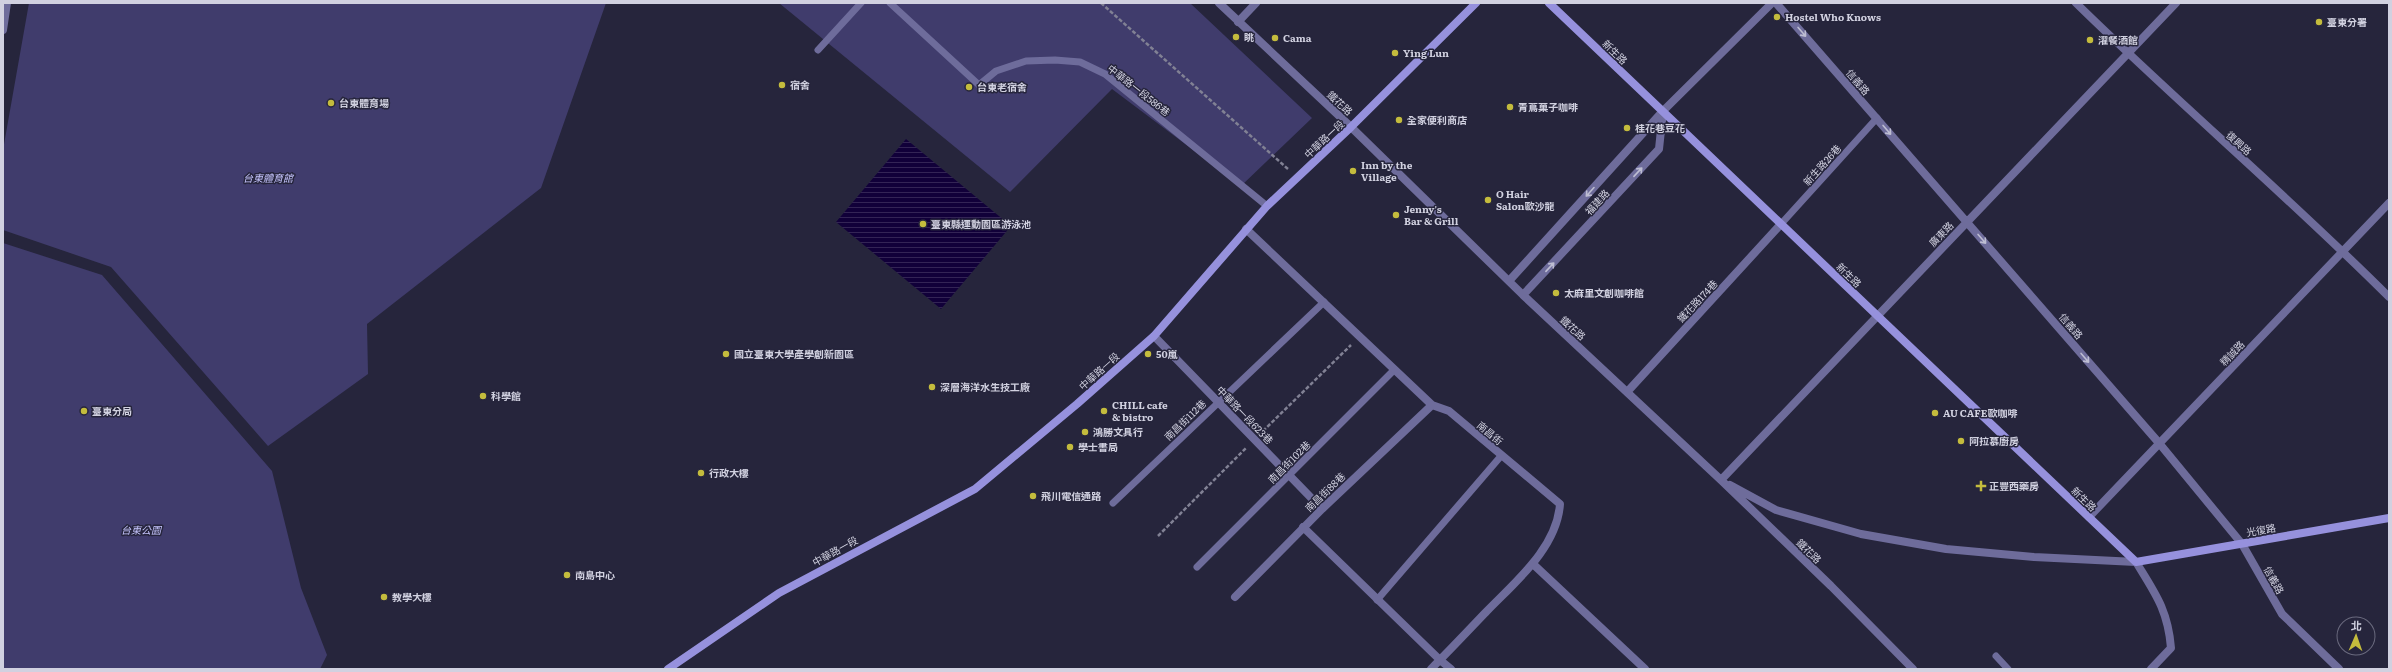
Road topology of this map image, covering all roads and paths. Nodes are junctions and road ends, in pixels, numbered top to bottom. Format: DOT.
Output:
graph roads {
  1 [pos="8,3"];
  2 [pos="862,3"];
  3 [pos="890,3"];
  4 [pos="1101,3"];
  5 [pos="1218,3"];
  6 [pos="1256,3"];
  7 [pos="1476,3"];
  8 [pos="1549,3"];
  9 [pos="1772,3"];
  10 [pos="1776,3"];
  11 [pos="2076,3"];
  12 [pos="2176,3"];
  13 [pos="1238,22"];
  14 [pos="3,30"];
  15 [pos="818,50"];
  16 [pos="2128,54"];
  17 [pos="1663,111"];
  18 [pos="1877,118"];
  19 [pos="1351,127"];
  20 [pos="1297,178"];
  21 [pos="2389,203"];
  22 [pos="1267,206"];
  23 [pos="1967,222"];
  24 [pos="1781,224"];
  25 [pos="1246,229"];
  26 [pos="2343,251"];
  27 [pos="1509,281"];
  28 [pos="1523,296"];
  29 [pos="2389,297"];
  30 [pos="1324,302"];
  31 [pos="1877,316"];
  32 [pos="1154,336"];
  33 [pos="1394,370"];
  34 [pos="1628,391"];
  35 [pos="1218,403"];
  36 [pos="1432,405"];
  37 [pos="2159,443"];
  38 [pos="1502,456"];
  39 [pos="1289,475"];
  40 [pos="1721,480"];
  41 [pos="1113,503"];
  42 [pos="1322,509"];
  43 [pos="2089,517"];
  44 [pos="2389,518"];
  45 [pos="1303,527"];
  46 [pos="2242,544"];
  47 [pos="2136,562"];
  48 [pos="1532,564"];
  49 [pos="1197,567"];
  50 [pos="1235,598"];
  51 [pos="1378,600"];
  52 [pos="1996,656"];
  53 [pos="1440,660"];
  54 [pos="668,669"];
  55 [pos="1431,669"];
  56 [pos="1451,669"];
  57 [pos="1645,669"];
  58 [pos="1913,669"];
  59 [pos="2008,669"];
  60 [pos="2151,669"];
  61 [pos="2339,669"];
  1 -- 14 [label="street"];
  2 -- 15 [label="lane"];
  3 -- 22 [label="lane, 中華路一段586巷"];
  4 -- 20 [label="path"];
  5 -- 13 [label="street, 鐵花路"];
  6 -- 13 [label="street"];
  7 -- 19 [label="street, 中華路一段"];
  8 -- 17 [label="street, 新生路"];
  9 -- 17 [label="street, 福建路"];
  10 -- 18 [label="street, 信義路, one-way"];
  11 -- 16 [label="street, 復興路"];
  12 -- 16 [label="street, 廣東路"];
  13 -- 19 [label="street, 鐵花路"];
  16 -- 23 [label="street, 廣東路"];
  16 -- 26 [label="street, 復興路"];
  17 -- 24 [label="street, 新生路"];
  17 -- 27 [label="street, 福建路, one-way"];
  28 -- 17 [label="street, 福建路, one-way"];
  18 -- 23 [label="street, 信義路, one-way"];
  18 -- 24 [label="lane, 新生路26巷"];
  19 -- 20 [label="street, 中華路一段"];
  19 -- 27 [label="street, 鐵花路"];
  20 -- 22 [label="street, 中華路一段"];
  21 -- 26 [label="street, 精誠路"];
  22 -- 25 [label="street, 中華路一段"];
  23 -- 31 [label="street, 廣東路"];
  23 -- 37 [label="street, 信義路, one-way"];
  24 -- 31 [label="street, 新生路"];
  24 -- 34 [label="street, 鐵花路174巷"];
  25 -- 30 [label="street, 南昌街"];
  25 -- 32 [label="street, 中華路一段"];
  26 -- 29 [label="street, 復興路"];
  26 -- 37 [label="street, 精誠路"];
  27 -- 28 [label="street, 鐵花路"];
  28 -- 34 [label="street, 鐵花路"];
  30 -- 33 [label="street, 南昌街"];
  30 -- 35 [label="lane, 南昌街112巷"];
  31 -- 40 [label="street, 廣東路"];
  31 -- 43 [label="street, 新生路"];
  32 -- 35 [label="street, 中華路一段623巷"];
  32 -- 54 [label="street, 中華路一段"];
  33 -- 36 [label="street, 南昌街"];
  33 -- 39 [label="lane, 南昌街102巷"];
  34 -- 40 [label="street, 鐵花路"];
  35 -- 39 [label="street, 中華路一段623巷"];
  35 -- 41 [label="lane, 南昌街112巷"];
  36 -- 38 [label="street, 南昌街"];
  36 -- 42 [label="street, 南昌街88巷"];
  37 -- 43 [label="street, 精誠路"];
  37 -- 46 [label="street, 信義路"];
  38 -- 48 [label="street, 南昌街"];
  38 -- 51 [label="lane"];
  39 -- 42 [label="street, 中華路一段623巷"];
  39 -- 49 [label="lane, 南昌街102巷"];
  40 -- 47 [label="street"];
  40 -- 58 [label="street, 鐵花路"];
  42 -- 45 [label="street, 南昌街88巷"];
  43 -- 47 [label="street, 新生路"];
  44 -- 46 [label="street, 光復路"];
  45 -- 50 [label="street, 南昌街88巷"];
  45 -- 51 [label="street"];
  46 -- 47 [label="street, 光復路"];
  46 -- 61 [label="street, 信義路"];
  47 -- 60 [label="street"];
  48 -- 53 [label="street"];
  48 -- 57 [label="street"];
  51 -- 53 [label="street"];
  52 -- 59 [label="lane"];
  53 -- 55 [label="street"];
  53 -- 56 [label="street"];
}
